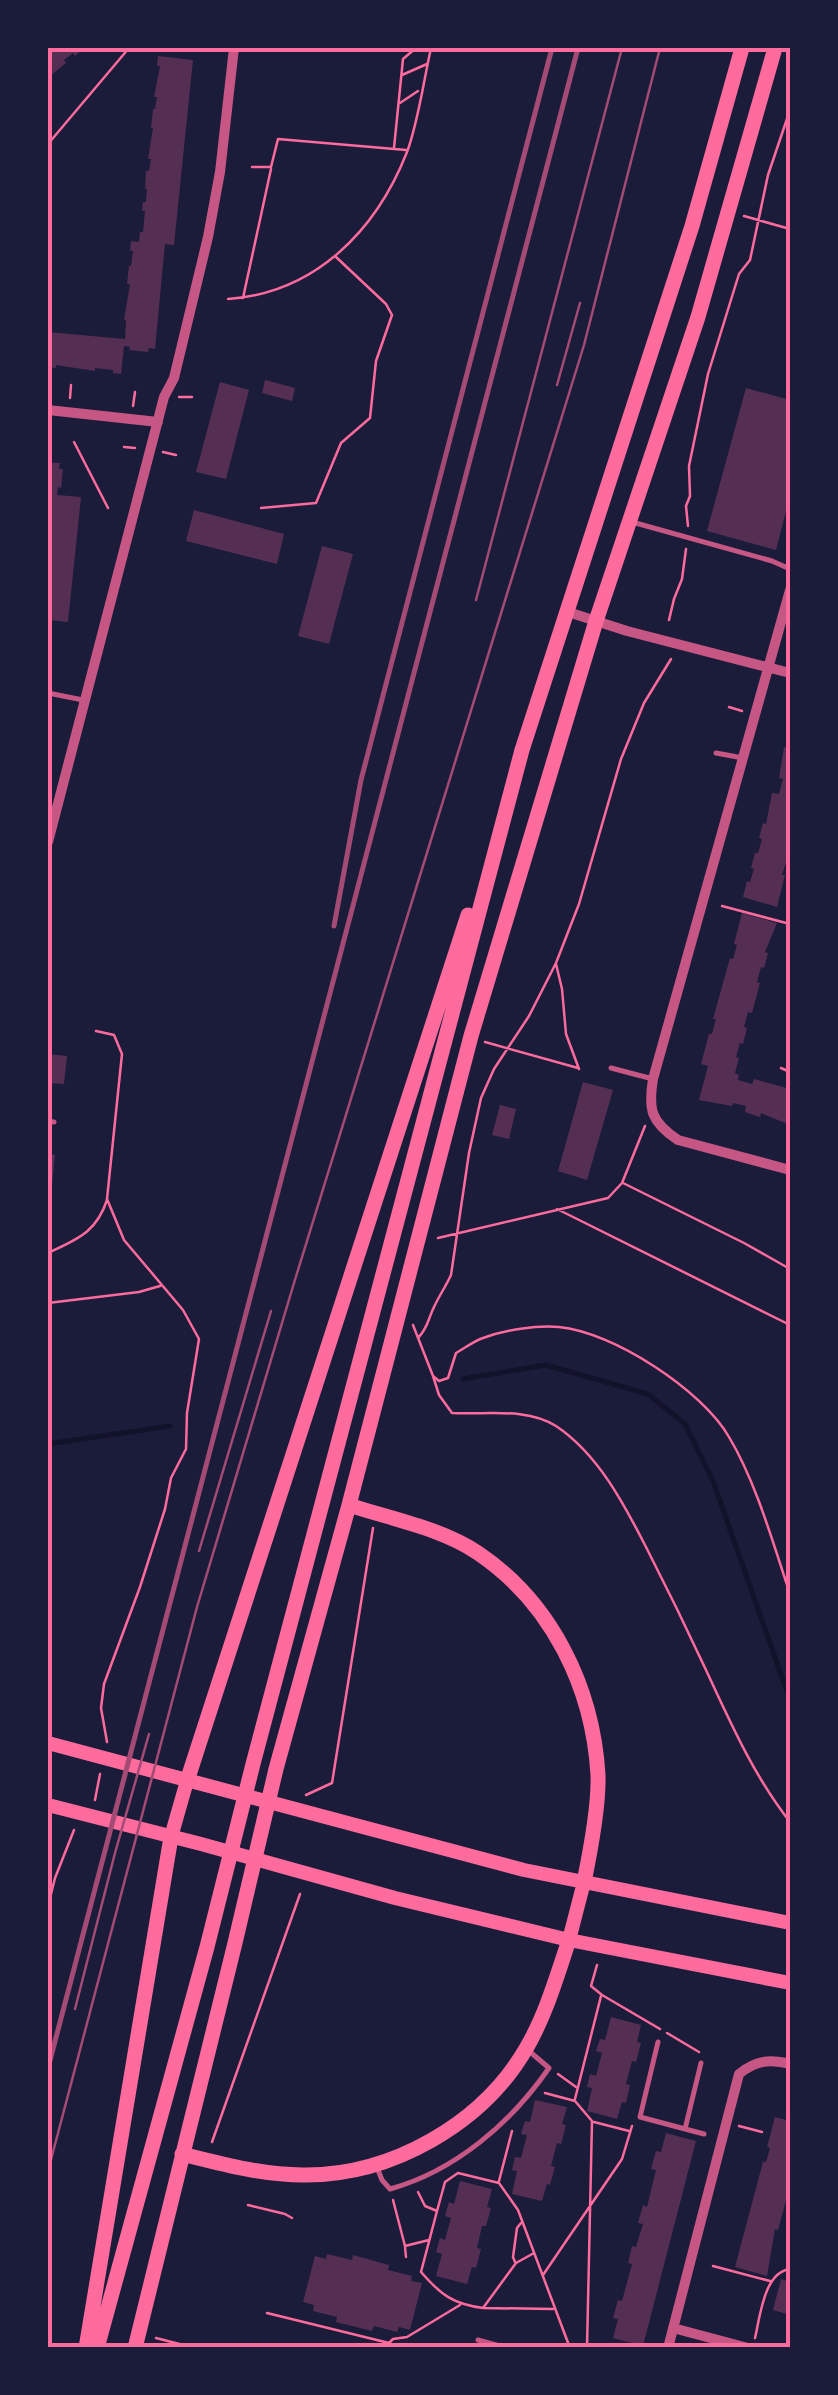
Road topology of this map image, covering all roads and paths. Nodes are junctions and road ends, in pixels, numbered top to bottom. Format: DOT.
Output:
graph roads {
  1 [pos="129,48"];
  2 [pos="234,48"];
  3 [pos="416,48"];
  4 [pos="431,48"];
  5 [pos="742,48"];
  6 [pos="775,48"];
  7 [pos="427,64"];
  8 [pos="401,76"];
  9 [pos="421,90"];
  10 [pos="398,104"];
  11 [pos="790,110"];
  12 [pos="48,144"];
  13 [pos="394,149"];
  14 [pos="407,150"];
  15 [pos="271,167"];
  16 [pos="252,168"];
  17 [pos="742,216"];
  18 [pos="758,220"];
  19 [pos="790,229"];
  20 [pos="335,256"];
  21 [pos="280,288"];
  22 [pos="283,295"];
  23 [pos="228,298"];
  24 [pos="243,298"];
  25 [pos="48,410"];
  26 [pos="158,422"];
  27 [pos="74,442"];
  28 [pos="108,508"];
  29 [pos="261,508"];
  30 [pos="629,521"];
  31 [pos="689,538"];
  32 [pos="790,569"];
  33 [pos="790,590"];
  34 [pos="565,612"];
  35 [pos="670,620"];
  36 [pos="596,621"];
  37 [pos="671,659"];
  38 [pos="769,668"];
  39 [pos="790,673"];
  40 [pos="48,694"];
  41 [pos="83,700"];
  42 [pos="522,750"];
  43 [pos="716,753"];
  44 [pos="744,758"];
  45 [pos="48,842"];
  46 [pos="722,906"];
  47 [pos="790,913"];
  48 [pos="789,924"];
  49 [pos="556,964"];
  50 [pos="96,1031"];
  51 [pos="486,1042"];
  52 [pos="508,1048"];
  53 [pos="611,1068"];
  54 [pos="781,1068"];
  55 [pos="790,1072"];
  56 [pos="653,1079"];
  57 [pos="655,1119"];
  58 [pos="790,1170"];
  59 [pos="622,1183"];
  60 [pos="107,1199"];
  61 [pos="556,1209"];
  62 [pos="456,1233"];
  63 [pos="434,1237"];
  64 [pos="48,1254"];
  65 [pos="790,1270"];
  66 [pos="161,1286"];
  67 [pos="48,1304"];
  68 [pos="412,1324"];
  69 [pos="790,1325"];
  70 [pos="418,1338"];
  71 [pos="433,1376"];
  72 [pos="349,1506"];
  73 [pos="371,1512"];
  74 [pos="790,1594"];
  75 [pos="48,1743"];
  76 [pos="104,1758"];
  77 [pos="187,1781"];
  78 [pos="306,1796"];
  79 [pos="48,1805"];
  80 [pos="91,1817"];
  81 [pos="790,1822"];
  82 [pos="171,1837"];
  83 [pos="584,1882"];
  84 [pos="300,1894"];
  85 [pos="48,1906"];
  86 [pos="790,1924"];
  87 [pos="569,1940"];
  88 [pos="596,1965"];
  89 [pos="790,1983"];
  90 [pos="591,1986"];
  91 [pos="602,1995"];
  92 [pos="658,2042"];
  93 [pos="526,2049"];
  94 [pos="701,2063"];
  95 [pos="790,2064"];
  96 [pos="549,2068"];
  97 [pos="578,2088"];
  98 [pos="532,2090"];
  99 [pos="575,2101"];
  100 [pos="508,2116"];
  101 [pos="640,2117"];
  102 [pos="592,2121"];
  103 [pos="727,2122"];
  104 [pos="684,2129"];
  105 [pos="630,2132"];
  106 [pos="762,2132"];
  107 [pos="704,2134"];
  108 [pos="210,2148"];
  109 [pos="182,2154"];
  110 [pos="376,2164"];
  111 [pos="413,2182"];
  112 [pos="499,2183"];
  113 [pos="390,2189"];
  114 [pos="248,2204"];
  115 [pos="590,2206"];
  116 [pos="438,2211"];
  117 [pos="292,2218"];
  118 [pos="522,2222"];
  119 [pos="430,2239"];
  120 [pos="404,2246"];
  121 [pos="534,2253"];
  122 [pos="406,2257"];
  123 [pos="516,2263"];
  124 [pos="714,2266"];
  125 [pos="790,2269"];
  126 [pos="543,2275"];
  127 [pos="772,2282"];
  128 [pos="460,2305"];
  129 [pos="483,2308"];
  130 [pos="555,2308"];
  131 [pos="267,2313"];
  132 [pos="673,2328"];
  133 [pos="156,2338"];
  134 [pos="478,2340"];
  135 [pos="389,2345"];
  136 [pos="86,2348"];
  137 [pos="97,2348"];
  138 [pos="135,2348"];
  139 [pos="195,2348"];
  140 [pos="507,2348"];
  141 [pos="570,2348"];
  142 [pos="587,2348"];
  143 [pos="668,2348"];
  144 [pos="750,2348"];
  1 -- 12 [label="path"];
  2 -- 26 [label="street"];
  3 -- 8 [label="path"];
  4 -- 7 [label="path"];
  5 -- 34 [label="main road"];
  6 -- 30 [label="main road"];
  7 -- 8 [label="path"];
  7 -- 9 [label="path"];
  8 -- 10 [label="path"];
  9 -- 10 [label="path"];
  9 -- 14 [label="path"];
  10 -- 13 [label="path"];
  11 -- 18 [label="path"];
  13 -- 14 [label="path"];
  13 -- 15 [label="path"];
  14 -- 20 [label="path"];
  15 -- 16 [label="path"];
  15 -- 24 [label="path"];
  17 -- 18 [label="path"];
  18 -- 19 [label="path"];
  18 -- 31 [label="path"];
  20 -- 21 [label="path"];
  20 -- 29 [label="path"];
  21 -- 22 [label="path"];
  21 -- 24 [label="path"];
  23 -- 24 [label="path"];
  25 -- 26 [label="street"];
  26 -- 41 [label="street"];
  27 -- 28 [label="path"];
  30 -- 31 [label="lane"];
  30 -- 36 [label="main road"];
  31 -- 32 [label="lane"];
  31 -- 35 [label="path"];
  33 -- 38 [label="street"];
  34 -- 36 [label="street"];
  34 -- 42 [label="main road"];
  36 -- 38 [label="street"];
  36 -- 72 [label="main road"];
  37 -- 49 [label="path"];
  38 -- 39 [label="street"];
  38 -- 44 [label="street"];
  40 -- 41 [label="lane"];
  41 -- 45 [label="street"];
  42 -- 77 [label="main road"];
  42 -- 137 [label="main road"];
  43 -- 44 [label="lane"];
  44 -- 56 [label="street"];
  46 -- 48 [label="path"];
  47 -- 48 [label="path"];
  49 -- 52 [label="path"];
  49 -- 52 [label="path"];
  50 -- 60 [label="path"];
  51 -- 52 [label="path"];
  52 -- 62 [label="path"];
  53 -- 56 [label="lane"];
  54 -- 55 [label="path"];
  56 -- 57 [label="street"];
  57 -- 58 [label="street"];
  57 -- 59 [label="path"];
  59 -- 61 [label="path"];
  59 -- 65 [label="path"];
  60 -- 64 [label="path"];
  60 -- 66 [label="path"];
  61 -- 62 [label="path"];
  61 -- 69 [label="path"];
  62 -- 63 [label="path"];
  62 -- 70 [label="path"];
  66 -- 67 [label="path"];
  66 -- 76 [label="path"];
  68 -- 70 [label="path"];
  70 -- 71 [label="path"];
  71 -- 74 [label="path"];
  71 -- 81 [label="path"];
  72 -- 73 [label="main road"];
  72 -- 109 [label="main road"];
  73 -- 78 [label="path"];
  73 -- 83 [label="main road"];
  75 -- 76 [label="main road"];
  76 -- 77 [label="main road"];
  76 -- 80 [label="path"];
  77 -- 82 [label="main road"];
  77 -- 83 [label="main road"];
  79 -- 80 [label="main road"];
  80 -- 82 [label="main road"];
  80 -- 85 [label="path"];
  82 -- 87 [label="main road"];
  82 -- 136 [label="main road"];
  83 -- 86 [label="main road"];
  83 -- 87 [label="main road"];
  84 -- 108 [label="path"];
  87 -- 89 [label="main road"];
  87 -- 93 [label="main road"];
  88 -- 90 [label="path"];
  91 -- 97 [label="path"];
  92 -- 101 [label="lane"];
  93 -- 96 [label="lane"];
  93 -- 110 [label="main road"];
  94 -- 104 [label="lane"];
  95 -- 103 [label="street"];
  96 -- 97 [label="path"];
  96 -- 98 [label="lane"];
  97 -- 99 [label="path"];
  98 -- 99 [label="path"];
  98 -- 100 [label="lane"];
  99 -- 102 [label="path"];
  100 -- 111 [label="lane"];
  100 -- 112 [label="path"];
  101 -- 104 [label="lane"];
  101 -- 105 [label="path"];
  102 -- 105 [label="path"];
  102 -- 115 [label="path"];
  103 -- 106 [label="path"];
  103 -- 132 [label="street"];
  104 -- 107 [label="lane"];
  105 -- 115 [label="path"];
  109 -- 110 [label="main road"];
  109 -- 138 [label="main road"];
  110 -- 113 [label="lane"];
  111 -- 113 [label="lane"];
  111 -- 116 [label="path"];
  112 -- 116 [label="path"];
  112 -- 118 [label="path"];
  113 -- 120 [label="path"];
  114 -- 117 [label="path"];
  115 -- 126 [label="path"];
  115 -- 142 [label="path"];
  116 -- 119 [label="path"];
  118 -- 121 [label="path"];
  118 -- 123 [label="path"];
  119 -- 120 [label="path"];
  119 -- 128 [label="path"];
  120 -- 122 [label="path"];
  121 -- 123 [label="path"];
  121 -- 126 [label="path"];
  123 -- 129 [label="path"];
  124 -- 127 [label="path"];
  125 -- 127 [label="path"];
  126 -- 130 [label="path"];
  127 -- 144 [label="path"];
  128 -- 129 [label="path"];
  128 -- 135 [label="path"];
  129 -- 130 [label="path"];
  130 -- 141 [label="path"];
  131 -- 135 [label="path"];
  132 -- 143 [label="street"];
  132 -- 144 [label="street"];
  133 -- 139 [label="path"];
  134 -- 140 [label="lane"];
}
